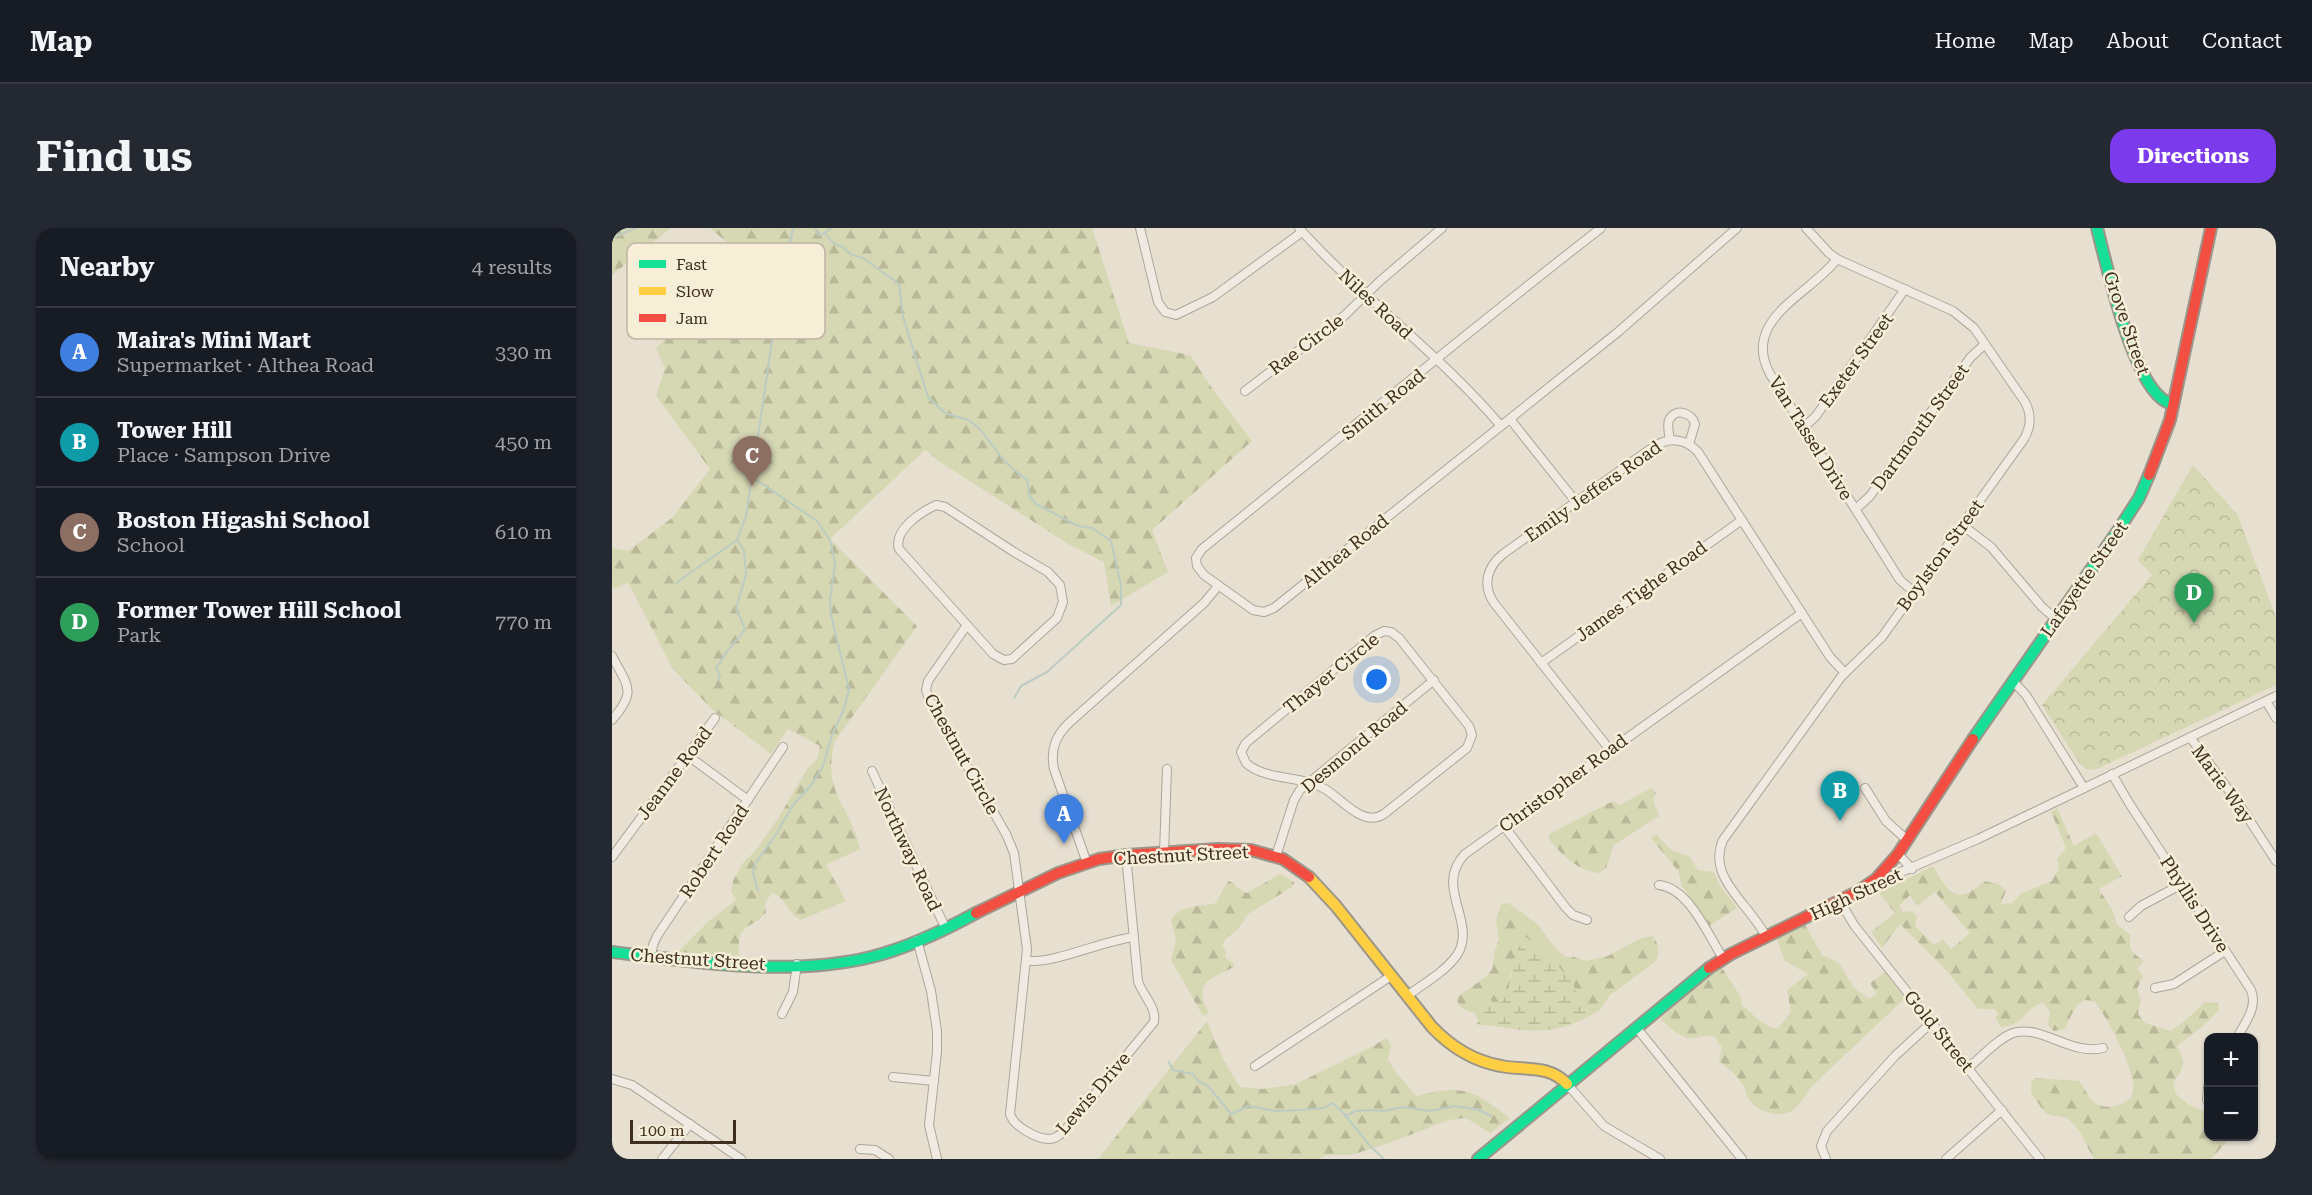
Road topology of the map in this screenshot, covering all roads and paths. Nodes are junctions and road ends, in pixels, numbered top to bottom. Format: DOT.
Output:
graph roads {
  1 [pos="1140,228"];
  2 [pos="1442,228"];
  3 [pos="1601,228"];
  4 [pos="1737,228"];
  5 [pos="1806,228"];
  6 [pos="2097,228"];
  7 [pos="2211,228"];
  8 [pos="1301,230"];
  9 [pos="1837,259"];
  10 [pos="1905,289"];
  11 [pos="1366,295"];
  12 [pos="1985,344"];
  13 [pos="1436,359"];
  14 [pos="1245,391"];
  15 [pos="2174,405"];
  16 [pos="1510,419"];
  17 [pos="1501,426"];
  18 [pos="1804,427"];
  19 [pos="1670,440"];
  20 [pos="1689,444"];
  21 [pos="1576,502"];
  22 [pos="1856,509"];
  23 [pos="1742,520"];
  24 [pos="1962,525"];
  25 [pos="1218,586"];
  26 [pos="1914,592"];
  27 [pos="1802,613"];
  28 [pos="2056,619"];
  29 [pos="967,625"];
  30 [pos="612,656"];
  31 [pos="1541,663"];
  32 [pos="1844,672"];
  33 [pos="1434,680"];
  34 [pos="2013,681"];
  35 [pos="2276,696"];
  36 [pos="2266,700"];
  37 [pos="715,718"];
  38 [pos="2276,718"];
  39 [pos="612,720"];
  40 [pos="2190,737"];
  41 [pos="783,747"];
  42 [pos="1610,750"];
  43 [pos="687,755"];
  44 [pos="1167,770"];
  45 [pos="872,771"];
  46 [pos="2112,774"];
  47 [pos="1308,783"];
  48 [pos="1865,788"];
  49 [pos="2084,788"];
  50 [pos="748,800"];
  51 [pos="1504,826"];
  52 [pos="1907,840"];
  53 [pos="1164,852"];
  54 [pos="1898,854"];
  55 [pos="1126,855"];
  56 [pos="1276,856"];
  57 [pos="612,857"];
  58 [pos="2276,861"];
  59 [pos="1087,862"];
  60 [pos="1912,869"];
  61 [pos="2182,884"];
  62 [pos="1659,885"];
  63 [pos="1865,887"];
  64 [pos="1019,892"];
  65 [pos="1840,901"];
  66 [pos="2129,917"];
  67 [pos="1587,920"];
  68 [pos="945,927"];
  69 [pos="1134,937"];
  70 [pos="1766,937"];
  71 [pos="917,940"];
  72 [pos="2225,951"];
  73 [pos="612,952"];
  74 [pos="651,957"];
  75 [pos="1723,958"];
  76 [pos="1027,961"];
  77 [pos="797,964"];
  78 [pos="1390,976"];
  79 [pos="2155,988"];
  80 [pos="1407,996"];
  81 [pos="782,1014"];
  82 [pos="1932,1022"];
  83 [pos="1636,1027"];
  84 [pos="2239,1033"];
  85 [pos="2103,1048"];
  86 [pos="1255,1066"];
  87 [pos="1969,1067"];
  88 [pos="893,1077"];
  89 [pos="612,1079"];
  90 [pos="934,1082"];
  91 [pos="1567,1084"];
  92 [pos="2002,1110"];
  93 [pos="690,1124"];
  94 [pos="860,1149"];
  95 [pos="662,1159"];
  96 [pos="741,1159"];
  97 [pos="889,1159"];
  98 [pos="937,1159"];
  99 [pos="1478,1159"];
  100 [pos="1660,1159"];
  101 [pos="1742,1159"];
  102 [pos="1826,1159"];
  103 [pos="1946,1159"];
  104 [pos="2040,1159"];
  1 -- 8 [label="street, Niles Road"];
  2 -- 11 [label="street, Rae Circle"];
  3 -- 13 [label="street, Smith Road"];
  4 -- 16 [label="street, Althea Road"];
  5 -- 9 [label="street, Boylston Street"];
  6 -- 15 [label="main road, Grove Street"];
  7 -- 15 [label="main road, Lafayette Street"];
  8 -- 11 [label="street, Niles Road"];
  9 -- 10 [label="street, Boylston Street"];
  9 -- 18 [label="street, Van Tassel Drive"];
  10 -- 12 [label="street, Boylston Street"];
  10 -- 18 [label="street, Exeter Street"];
  11 -- 13 [label="street, Niles Road"];
  11 -- 14 [label="street, Rae Circle"];
  12 -- 22 [label="street, Dartmouth Street"];
  12 -- 24 [label="street, Boylston Street"];
  13 -- 17 [label="street, Niles Road"];
  13 -- 25 [label="street, Smith Road"];
  15 -- 28 [label="main road, Lafayette Street"];
  16 -- 17 [label="street, Althea Road"];
  16 -- 21 [label="street"];
  17 -- 25 [label="street, Althea Road"];
  18 -- 22 [label="street, Van Tassel Drive"];
  19 -- 20 [label="street, Emily Jeffers Road"];
  19 -- 20 [label="street"];
  19 -- 21 [label="street, Emily Jeffers Road"];
  20 -- 23 [label="street, Emily Jeffers Road"];
  21 -- 31 [label="street, Emily Jeffers Road"];
  22 -- 26 [label="street, Van Tassel Drive"];
  23 -- 27 [label="street, Emily Jeffers Road"];
  23 -- 31 [label="street, James Tighe Road"];
  24 -- 26 [label="street, Boylston Street"];
  24 -- 28 [label="street"];
  25 -- 59 [label="street"];
  26 -- 32 [label="street, Boylston Street"];
  27 -- 32 [label="street, Emily Jeffers Road"];
  27 -- 42 [label="street, Christopher Road"];
  28 -- 34 [label="main road, Lafayette Street"];
  29 -- 29 [label="street"];
  29 -- 64 [label="street, Chestnut Circle"];
  30 -- 39 [label="street"];
  31 -- 42 [label="street, Emily Jeffers Road"];
  32 -- 70 [label="street, Boylston Street"];
  33 -- 47 [label="street, Desmond Road"];
  33 -- 47 [label="street, Thayer Circle"];
  33 -- 47 [label="street, Thayer Circle"];
  34 -- 49 [label="street"];
  34 -- 52 [label="main road, Lafayette Street"];
  35 -- 36 [label="street, High Street"];
  36 -- 38 [label="street"];
  36 -- 40 [label="street, High Street"];
  37 -- 43 [label="street, Jeanne Road"];
  40 -- 46 [label="street, High Street"];
  40 -- 58 [label="street, Marie Way"];
  41 -- 50 [label="street, Robert Road"];
  42 -- 51 [label="street, Christopher Road"];
  43 -- 50 [label="street"];
  43 -- 57 [label="street, Jeanne Road"];
  44 -- 53 [label="street"];
  45 -- 68 [label="street, Northway Road"];
  46 -- 49 [label="street, High Street"];
  46 -- 61 [label="street, Phyllis Drive"];
  47 -- 56 [label="street, Desmond Road"];
  48 -- 52 [label="street"];
  49 -- 60 [label="street, High Street"];
  50 -- 74 [label="street, Robert Road"];
  51 -- 67 [label="street"];
  51 -- 80 [label="street, Christopher Road"];
  52 -- 54 [label="main road, Lafayette Street"];
  53 -- 55 [label="main road, Chestnut Street"];
  53 -- 56 [label="main road, Chestnut Street"];
  54 -- 60 [label="street"];
  54 -- 63 [label="main road, Lafayette Street"];
  55 -- 59 [label="main road, Chestnut Street"];
  55 -- 69 [label="street, Lewis Drive"];
  56 -- 78 [label="main road, Chestnut Street"];
  59 -- 64 [label="main road, Chestnut Street"];
  60 -- 63 [label="street, High Street"];
  61 -- 66 [label="street"];
  61 -- 72 [label="street, Phyllis Drive"];
  62 -- 75 [label="street"];
  63 -- 65 [label="main road, High Street"];
  64 -- 68 [label="main road, Chestnut Street"];
  64 -- 76 [label="street, Lewis Drive"];
  65 -- 70 [label="main road, High Street"];
  65 -- 82 [label="street, Gold Street"];
  68 -- 71 [label="main road, Chestnut Street"];
  69 -- 76 [label="street"];
  69 -- 76 [label="street, Lewis Drive"];
  70 -- 75 [label="main road, High Street"];
  71 -- 77 [label="main road, Chestnut Street"];
  71 -- 90 [label="street"];
  72 -- 79 [label="street"];
  72 -- 84 [label="street, Phyllis Drive"];
  73 -- 74 [label="main road, Chestnut Street"];
  74 -- 77 [label="main road, Chestnut Street"];
  75 -- 83 [label="main road, High Street"];
  77 -- 81 [label="street"];
  78 -- 80 [label="main road, Chestnut Street"];
  78 -- 86 [label="street"];
  80 -- 91 [label="main road, Chestnut Street"];
  82 -- 87 [label="street, Gold Street"];
  82 -- 102 [label="street"];
  83 -- 91 [label="main road, High Street"];
  83 -- 101 [label="street"];
  85 -- 87 [label="street"];
  87 -- 92 [label="street, Gold Street"];
  88 -- 90 [label="street"];
  89 -- 93 [label="street"];
  90 -- 98 [label="street"];
  91 -- 99 [label="main road, High Street"];
  91 -- 100 [label="street"];
  92 -- 103 [label="street"];
  92 -- 104 [label="street, Gold Street"];
  93 -- 95 [label="street"];
  93 -- 96 [label="street"];
  94 -- 97 [label="street"];
}
